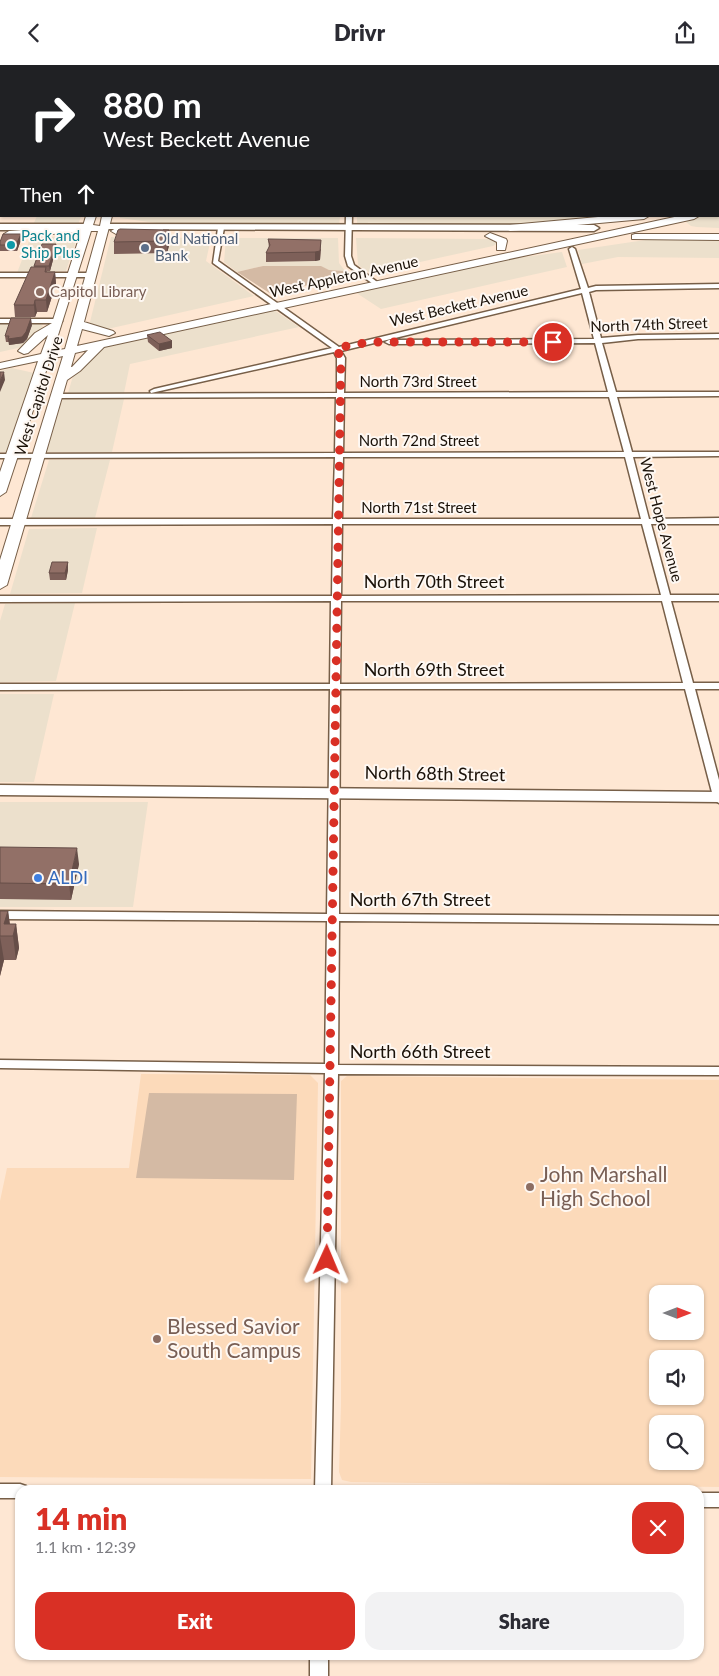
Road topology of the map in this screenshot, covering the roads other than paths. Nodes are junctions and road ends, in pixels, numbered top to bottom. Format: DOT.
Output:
graph roads {
  1 [pos="704,65"];
  2 [pos="719,65"];
  3 [pos="91,217"];
  4 [pos="109,217"];
  5 [pos="114,217"];
  6 [pos="350,217"];
  7 [pos="634,217"];
  8 [pos="648,217"];
  9 [pos="690,217"];
  10 [pos="680,220"];
  11 [pos="0,227"];
  12 [pos="164,228"];
  13 [pos="510,229"];
  14 [pos="633,229"];
  15 [pos="696,229"];
  16 [pos="719,229"];
  17 [pos="86,231"];
  18 [pos="104,231"];
  19 [pos="220,231"];
  20 [pos="349,232"];
  21 [pos="598,232"];
  22 [pos="4,234"];
  23 [pos="490,236"];
  24 [pos="561,236"];
  25 [pos="654,237"];
  26 [pos="719,237"];
  27 [pos="501,248"];
  28 [pos="572,249"];
  29 [pos="524,253"];
  30 [pos="0,275"];
  31 [pos="73,275"];
  32 [pos="92,275"];
  33 [pos="365,277"];
  34 [pos="378,285"];
  35 [pos="719,286"];
  36 [pos="585,290"];
  37 [pos="66,294"];
  38 [pos="268,300"];
  39 [pos="84,302"];
  40 [pos="278,306"];
  41 [pos="0,321"];
  42 [pos="57,323"];
  43 [pos="79,324"];
  44 [pos="122,330"];
  45 [pos="109,333"];
  46 [pos="719,336"];
  47 [pos="597,341"];
  48 [pos="370,342"];
  49 [pos="69,345"];
  50 [pos="100,345"];
  51 [pos="336,348"];
  52 [pos="24,351"];
  53 [pos="51,351"];
  54 [pos="2,363"];
  55 [pos="38,377"];
  56 [pos="62,377"];
  57 [pos="719,394"];
  58 [pos="136,395"];
  59 [pos="612,395"];
  60 [pos="31,396"];
  61 [pos="56,396"];
  62 [pos="341,396"];
  63 [pos="49,418"];
  64 [pos="719,454"];
  65 [pos="36,455"];
  66 [pos="339,455"];
  67 [pos="628,455"];
  68 [pos="6,456"];
  69 [pos="0,492"];
  70 [pos="646,521"];
  71 [pos="719,521"];
  72 [pos="0,522"];
  73 [pos="16,522"];
  74 [pos="338,522"];
  75 [pos="0,585"];
  76 [pos="336,598"];
  77 [pos="666,598"];
  78 [pos="719,598"];
  79 [pos="0,599"];
  80 [pos="689,686"];
  81 [pos="719,686"];
  82 [pos="0,687"];
  83 [pos="335,687"];
  84 [pos="0,791"];
  85 [pos="334,793"];
  86 [pos="719,798"];
  87 [pos="0,915"];
  88 [pos="333,917"];
  89 [pos="719,920"];
  90 [pos="0,1064"];
  91 [pos="331,1069"];
  92 [pos="719,1071"];
  93 [pos="323,1485"];
  94 [pos="0,1491"];
  95 [pos="15,1491"];
  96 [pos="704,1500"];
  97 [pos="719,1500"];
  98 [pos="319,1660"];
  99 [pos="319,1676"];
  1 -- 2 [label="street"];
  3 -- 17 [label="main road, West Capitol Drive"];
  4 -- 18 [label="main road, West Capitol Drive"];
  5 -- 12 [label="main road"];
  6 -- 20 [label="street"];
  7 -- 13 [label="main road"];
  8 -- 21 [label="main road, West Appleton Avenue"];
  9 -- 10 [label="main road, West Appleton Avenue"];
  10 -- 14 [label="main road, West Appleton Avenue"];
  10 -- 15 [label="main road"];
  11 -- 17 [label="main road"];
  12 -- 18 [label="main road"];
  12 -- 19 [label="main road"];
  13 -- 20 [label="main road"];
  13 -- 21 [label="main road"];
  14 -- 15 [label="main road"];
  14 -- 21 [label="main road, West Appleton Avenue"];
  15 -- 16 [label="main road"];
  17 -- 18 [label="main road"];
  17 -- 22 [label="main road"];
  17 -- 31 [label="main road, West Capitol Drive"];
  18 -- 19 [label="main road"];
  18 -- 32 [label="main road, West Capitol Drive"];
  19 -- 20 [label="main road"];
  19 -- 38 [label="street"];
  20 -- 23 [label="main road"];
  20 -- 33 [label="street"];
  21 -- 24 [label="main road, West Appleton Avenue"];
  21 -- 25 [label="main road"];
  21 -- 29 [label="main road, West Appleton Avenue"];
  23 -- 24 [label="main road"];
  23 -- 27 [label="main road"];
  24 -- 27 [label="main road, West Appleton Avenue"];
  25 -- 26 [label="main road"];
  25 -- 28 [label="main road"];
  27 -- 33 [label="main road, West Appleton Avenue"];
  28 -- 29 [label="main road"];
  28 -- 36 [label="street, West Hope Avenue"];
  29 -- 34 [label="main road, West Appleton Avenue"];
  30 -- 31 [label="street"];
  31 -- 32 [label="street"];
  31 -- 37 [label="main road, West Capitol Drive"];
  32 -- 39 [label="main road, West Capitol Drive"];
  33 -- 34 [label="street"];
  33 -- 38 [label="main road, West Appleton Avenue"];
  34 -- 40 [label="main road, West Appleton Avenue"];
  35 -- 36 [label="street, West Beckett Avenue"];
  36 -- 47 [label="street, West Hope Avenue"];
  36 -- 48 [label="street, West Beckett Avenue"];
  37 -- 39 [label="main road"];
  37 -- 42 [label="main road, West Capitol Drive"];
  38 -- 40 [label="street"];
  38 -- 44 [label="main road, West Appleton Avenue"];
  39 -- 43 [label="main road, West Capitol Drive"];
  40 -- 50 [label="main road, West Appleton Avenue"];
  40 -- 51 [label="street"];
  41 -- 42 [label="street"];
  42 -- 49 [label="main road"];
  42 -- 52 [label="main road"];
  42 -- 53 [label="main road, West Capitol Drive"];
  43 -- 45 [label="main road"];
  43 -- 49 [label="main road, West Capitol Drive"];
  44 -- 45 [label="main road, West Appleton Avenue"];
  44 -- 49 [label="main road"];
  45 -- 49 [label="main road, West Appleton Avenue"];
  46 -- 47 [label="street, North 74th Street"];
  47 -- 48 [label="street, North 74th Street"];
  47 -- 59 [label="street, West Hope Avenue"];
  48 -- 51 [label="street, West Beckett Avenue"];
  49 -- 50 [label="main road, West Appleton Avenue"];
  49 -- 53 [label="main road, West Appleton Avenue"];
  49 -- 56 [label="main road, West Capitol Drive"];
  50 -- 56 [label="main road"];
  51 -- 58 [label="street, West Beckett Avenue"];
  51 -- 62 [label="street"];
  52 -- 53 [label="main road, West Appleton Avenue"];
  52 -- 54 [label="main road, West Appleton Avenue"];
  53 -- 54 [label="main road, West Appleton Avenue"];
  53 -- 55 [label="main road, West Capitol Drive"];
  53 -- 56 [label="main road"];
  54 -- 55 [label="main road"];
  55 -- 60 [label="main road, West Capitol Drive"];
  55 -- 61 [label="main road"];
  56 -- 61 [label="main road, West Capitol Drive"];
  57 -- 59 [label="street, North 73rd Street"];
  58 -- 61 [label="street, North 73rd Street"];
  58 -- 62 [label="street, North 73rd Street"];
  59 -- 62 [label="street, North 73rd Street"];
  59 -- 67 [label="street, West Hope Avenue"];
  60 -- 63 [label="main road"];
  60 -- 68 [label="main road, West Capitol Drive"];
  61 -- 63 [label="main road, West Capitol Drive"];
  62 -- 66 [label="street"];
  63 -- 65 [label="main road, West Capitol Drive"];
  64 -- 67 [label="street, North 72nd Street"];
  65 -- 66 [label="street, North 72nd Street"];
  65 -- 68 [label="street, North 72nd Street"];
  65 -- 73 [label="main road, West Capitol Drive"];
  66 -- 67 [label="street, North 72nd Street"];
  66 -- 74 [label="street"];
  67 -- 70 [label="street, West Hope Avenue"];
  68 -- 69 [label="main road, West Capitol Drive"];
  70 -- 71 [label="street, North 71st Street"];
  70 -- 74 [label="street, North 71st Street"];
  70 -- 77 [label="street, West Hope Avenue"];
  72 -- 73 [label="street, North 71st Street"];
  73 -- 74 [label="street, North 71st Street"];
  73 -- 75 [label="main road, West Capitol Drive"];
  74 -- 76 [label="street"];
  76 -- 77 [label="street, North 70th Street"];
  76 -- 79 [label="street, North 70th Street"];
  76 -- 83 [label="street"];
  77 -- 78 [label="street, North 70th Street"];
  77 -- 80 [label="street, West Hope Avenue"];
  80 -- 81 [label="street, North 69th Street"];
  80 -- 83 [label="street, North 69th Street"];
  80 -- 86 [label="street, West Hope Avenue"];
  82 -- 83 [label="street, North 69th Street"];
  83 -- 85 [label="street"];
  84 -- 85 [label="main road, North 68th Street"];
  85 -- 86 [label="main road, North 68th Street"];
  85 -- 88 [label="street"];
  87 -- 88 [label="street, North 67th Street"];
  88 -- 89 [label="street, North 67th Street"];
  88 -- 91 [label="street"];
  90 -- 91 [label="street, North 66th Street"];
  91 -- 92 [label="street, North 66th Street"];
  91 -- 93 [label="street"];
  94 -- 95 [label="street"];
  96 -- 97 [label="street"];
  98 -- 99 [label="street"];
}
